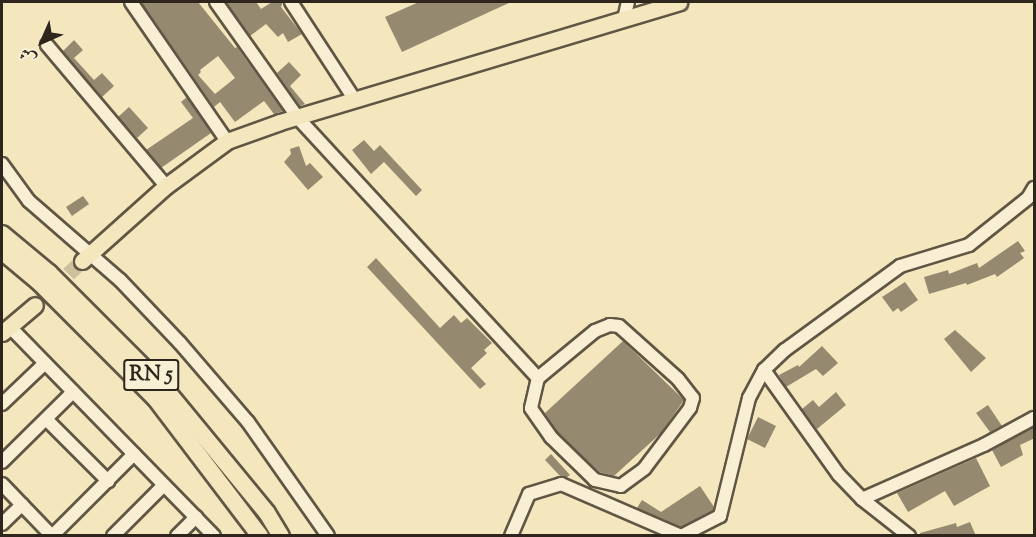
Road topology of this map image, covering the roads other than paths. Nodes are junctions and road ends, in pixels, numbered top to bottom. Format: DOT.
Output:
graph roads {
  1 [pos="131,2"];
  2 [pos="216,2"];
  3 [pos="291,2"];
  4 [pos="628,2"];
  5 [pos="679,2"];
  6 [pos="624,19"];
  7 [pos="47,45"];
  8 [pos="355,100"];
  9 [pos="298,118"];
  10 [pos="227,141"];
  11 [pos="2,164"];
  12 [pos="166,186"];
  13 [pos="1035,188"];
  14 [pos="2,234"];
  15 [pos="2,252"];
  16 [pos="86,256"];
  17 [pos="35,305"];
  18 [pos="6,330"];
  19 [pos="45,363"];
  20 [pos="764,370"];
  21 [pos="538,378"];
  22 [pos="73,392"];
  23 [pos="2,404"];
  24 [pos="1035,418"];
  25 [pos="46,419"];
  26 [pos="134,454"];
  27 [pos="2,462"];
  28 [pos="108,481"];
  29 [pos="2,484"];
  30 [pos="164,485"];
  31 [pos="862,499"];
  32 [pos="22,505"];
  33 [pos="196,518"];
  34 [pos="2,524"];
  35 [pos="52,536"];
  36 [pos="113,536"];
  37 [pos="177,536"];
  38 [pos="214,536"];
  39 [pos="260,536"];
  40 [pos="281,536"];
  41 [pos="328,536"];
  42 [pos="511,536"];
  43 [pos="681,536"];
  44 [pos="909,536"];
  1 -- 10 [label="street"];
  2 -- 9 [label="street"];
  3 -- 8 [label="street"];
  4 -- 6 [label="street"];
  5 -- 6 [label="main road"];
  6 -- 8 [label="main road"];
  7 -- 12 [label="street"];
  8 -- 9 [label="main road"];
  9 -- 10 [label="main road"];
  9 -- 21 [label="street"];
  10 -- 12 [label="main road"];
  11 -- 16 [label="street"];
  12 -- 16 [label="main road"];
  13 -- 20 [label="street"];
  14 -- 40 [label="highway, RN 5"];
  15 -- 39 [label="highway, RN 5"];
  16 -- 41 [label="street"];
  17 -- 18 [label="main road"];
  18 -- 19 [label="street"];
  19 -- 22 [label="street"];
  19 -- 23 [label="street"];
  20 -- 31 [label="street"];
  20 -- 43 [label="street"];
  21 -- 21 [label="street"];
  22 -- 25 [label="street"];
  22 -- 26 [label="street"];
  24 -- 31 [label="street"];
  25 -- 27 [label="street"];
  25 -- 28 [label="street"];
  26 -- 28 [label="street"];
  26 -- 30 [label="street"];
  28 -- 35 [label="street"];
  29 -- 32 [label="street"];
  30 -- 33 [label="street"];
  30 -- 36 [label="street"];
  31 -- 44 [label="street"];
  32 -- 34 [label="street"];
  32 -- 35 [label="street"];
  33 -- 37 [label="street"];
  33 -- 38 [label="street"];
  42 -- 43 [label="street"];
}
